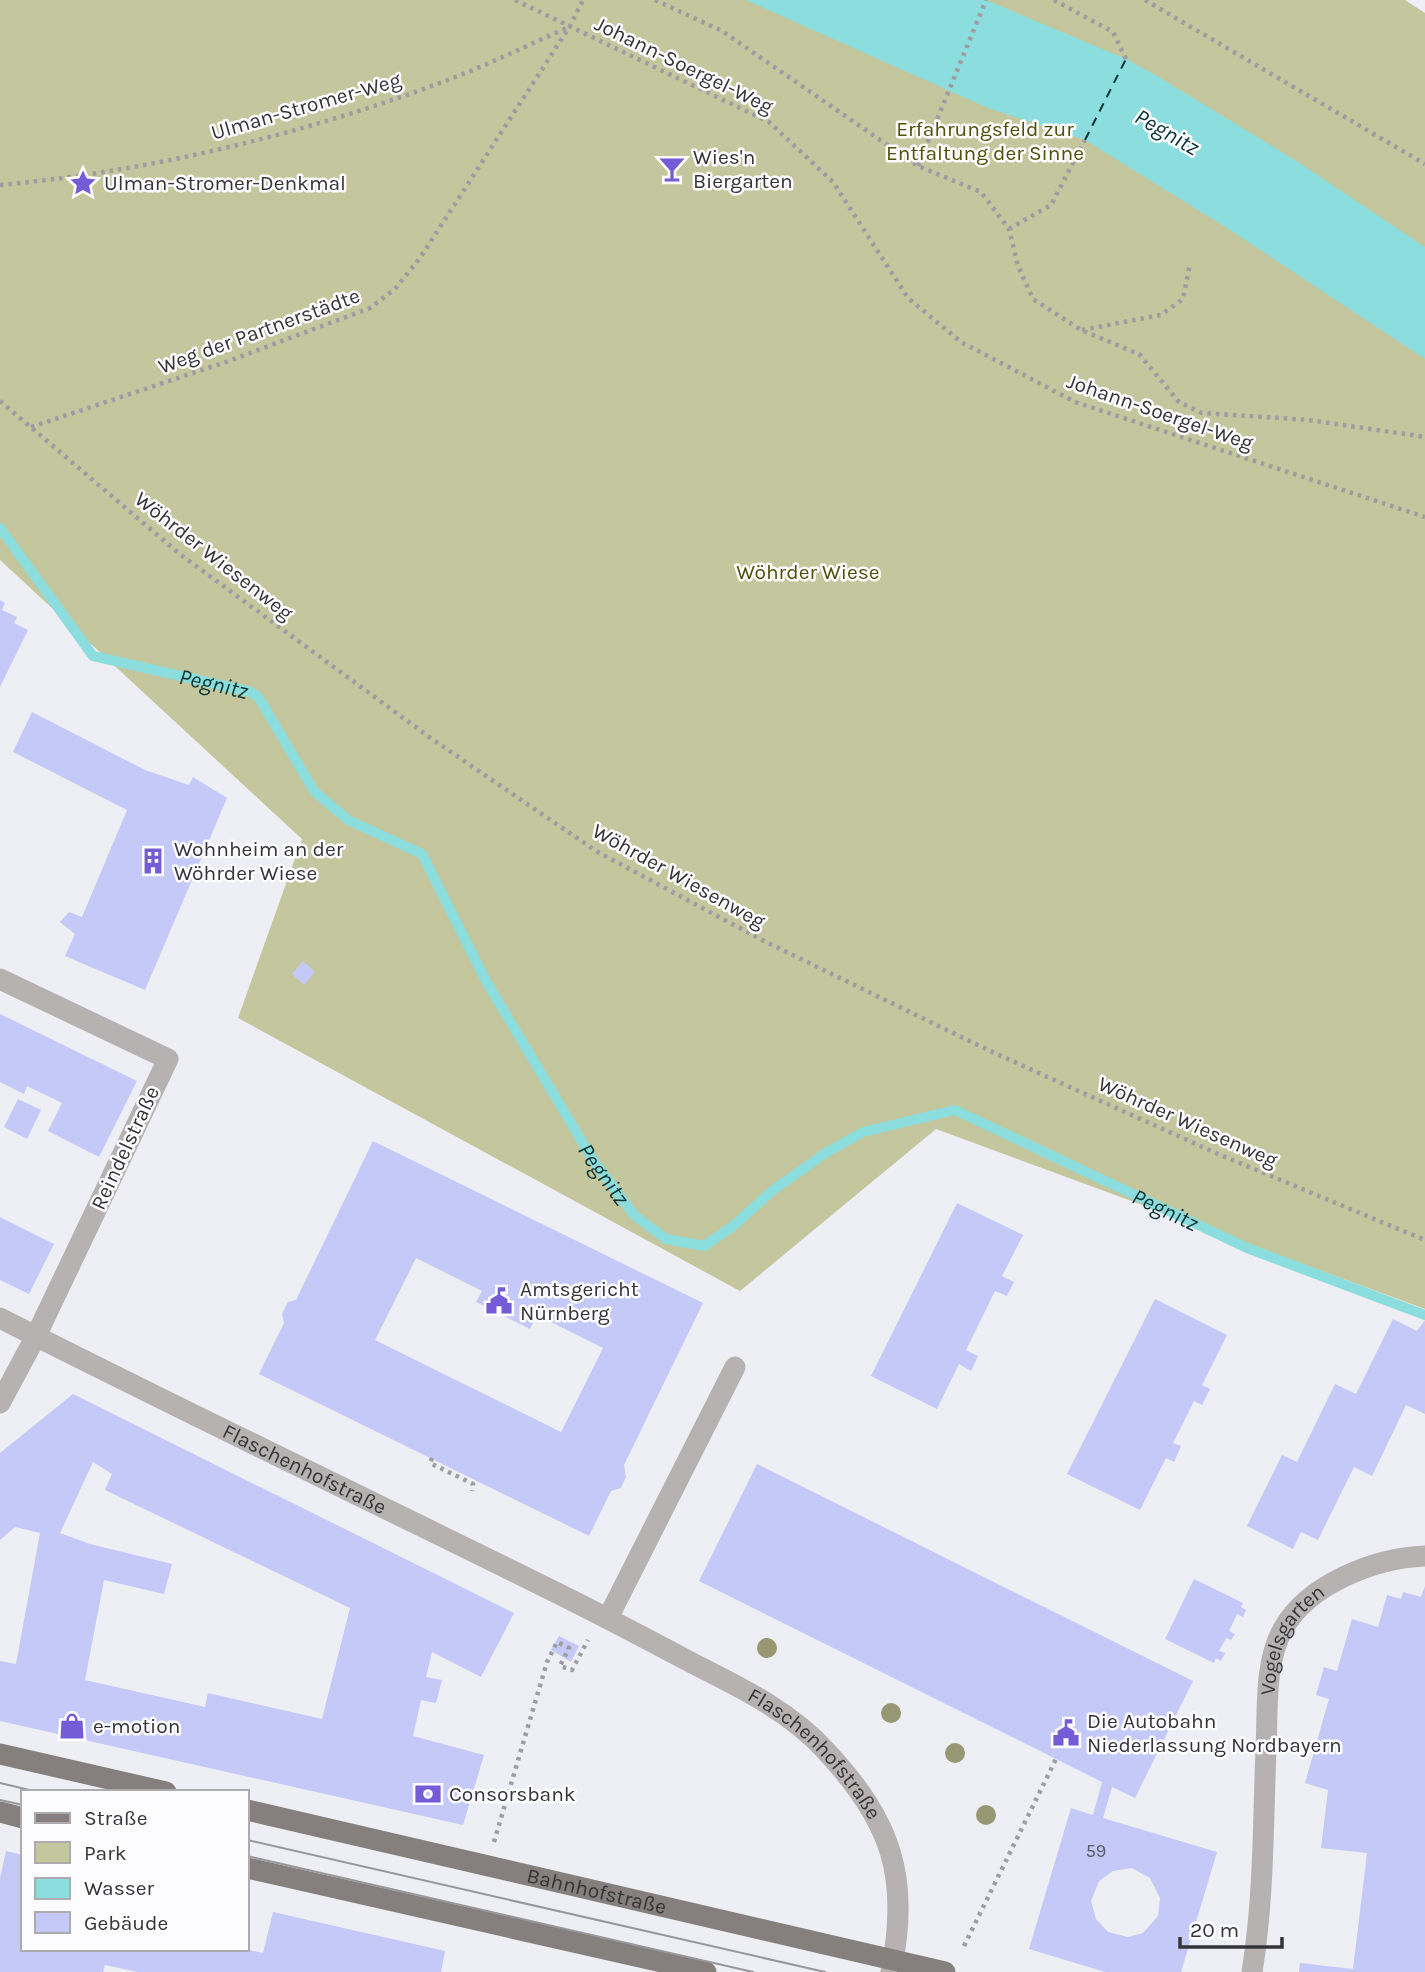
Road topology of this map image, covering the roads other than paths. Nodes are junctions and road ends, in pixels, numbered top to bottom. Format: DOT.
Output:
graph roads {
  1 [pos="0,979"];
  2 [pos="0,1318"];
  3 [pos="36,1336"];
  4 [pos="735,1367"];
  5 [pos="0,1403"];
  6 [pos="1425,1556"];
  7 [pos="608,1618"];
  8 [pos="0,1754"];
  9 [pos="157,1790"];
  10 [pos="248,1810"];
  11 [pos="0,1812"];
  12 [pos="21,1817"];
  13 [pos="248,1868"];
  14 [pos="892,1966"];
  15 [pos="706,1972"];
  16 [pos="945,1972"];
  17 [pos="1252,1972"];
  1 -- 3 [label="street, Reindelstraße"];
  2 -- 3 [label="street, Flaschenhofstraße"];
  3 -- 5 [label="street, Reindelstraße"];
  3 -- 7 [label="street, Flaschenhofstraße"];
  4 -- 7 [label="street"];
  6 -- 17 [label="street, Vogelsgarten"];
  7 -- 14 [label="street, Flaschenhofstraße"];
  8 -- 9 [label="main road"];
  10 -- 14 [label="main road, Bahnhofstraße"];
  11 -- 12 [label="main road"];
  13 -- 15 [label="main road"];
  14 -- 16 [label="main road, Bahnhofstraße"];
}
